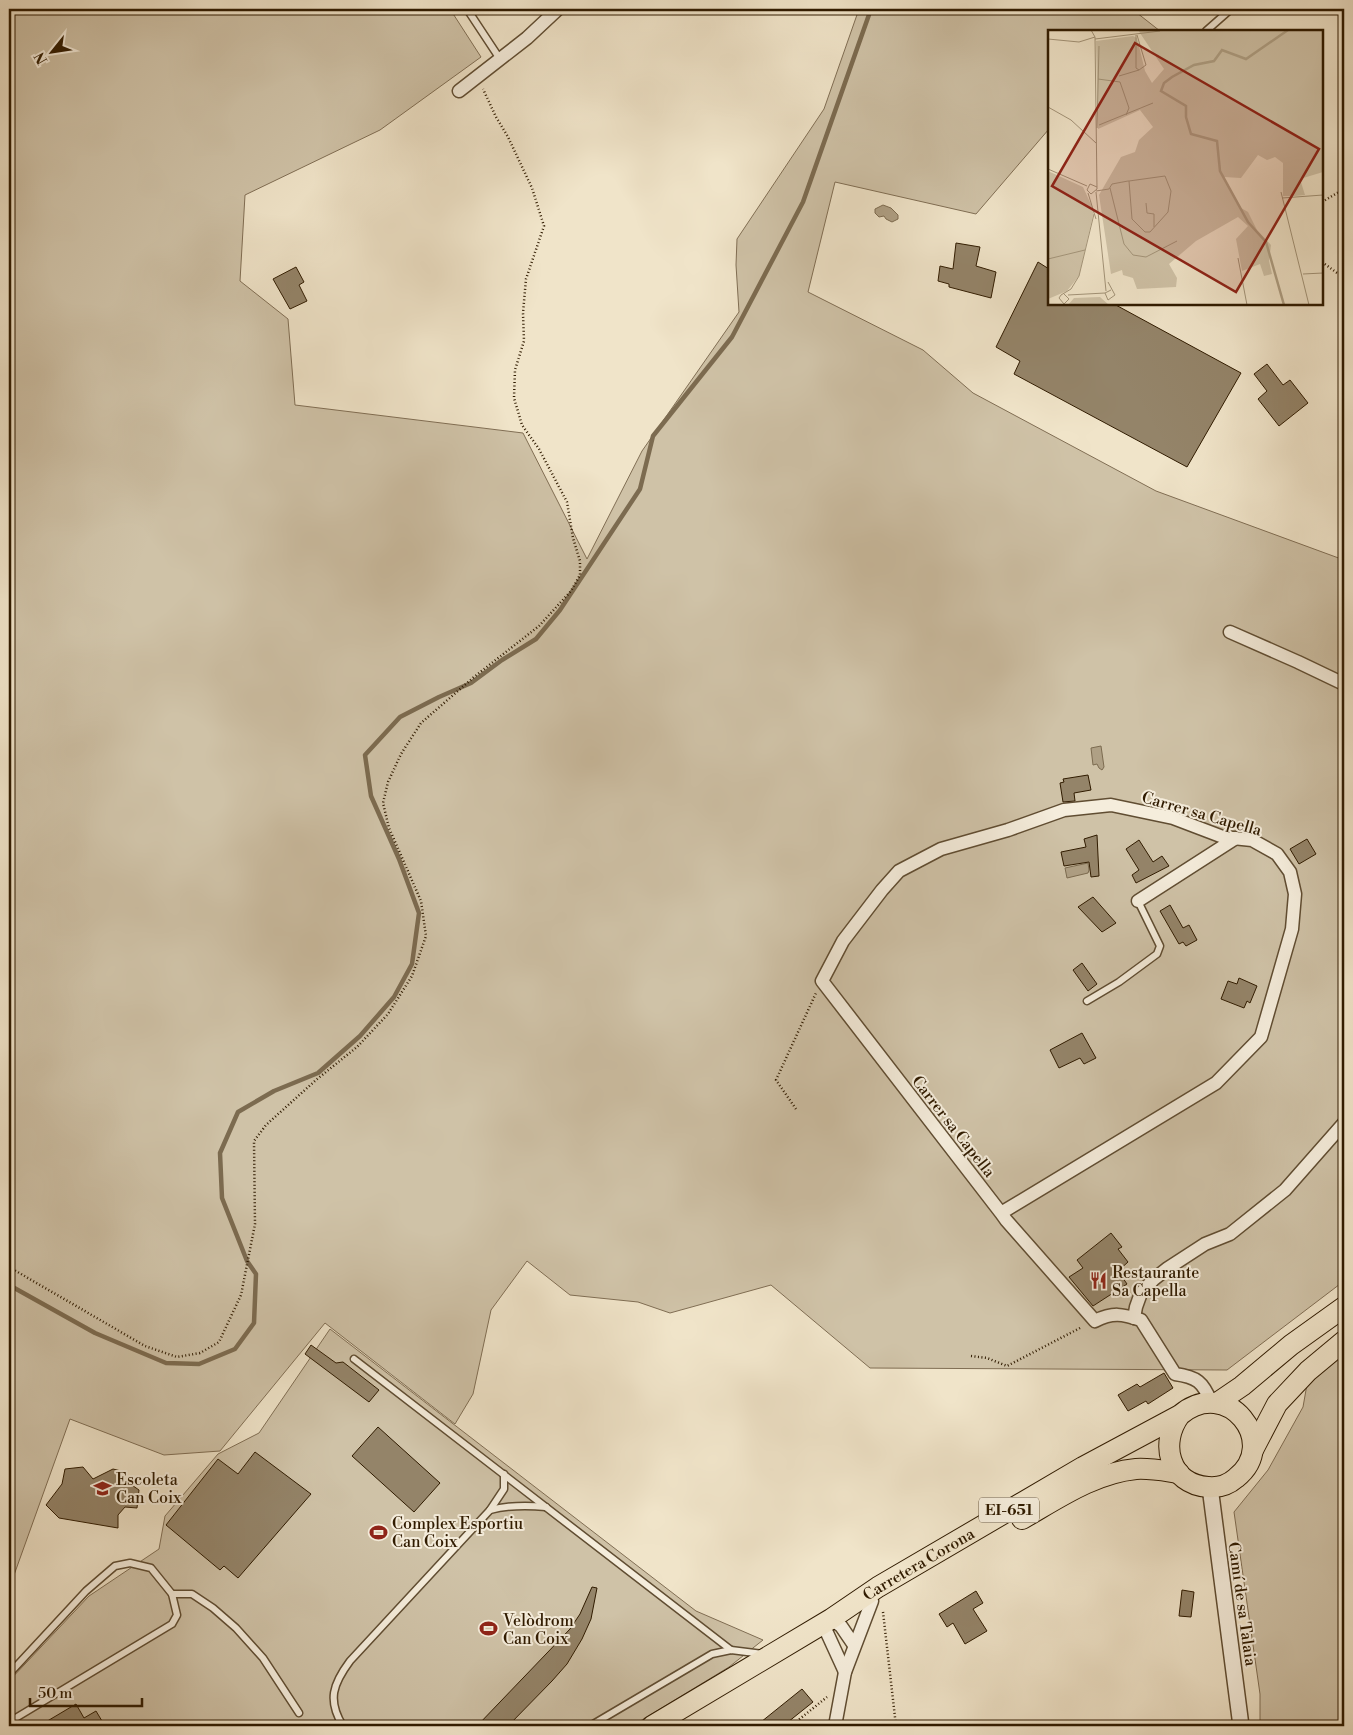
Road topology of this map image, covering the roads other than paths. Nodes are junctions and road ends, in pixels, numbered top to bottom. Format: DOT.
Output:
graph roads {
  1 [pos="467,9"];
  2 [pos="558,9"];
  3 [pos="1232,9"];
  4 [pos="1207,30"];
  5 [pos="500,59"];
  6 [pos="459,91"];
  7 [pos="1230,632"];
  8 [pos="1344,684"];
  9 [pos="1236,838"];
  10 [pos="1138,901"];
  11 [pos="1088,1001"];
  12 [pos="1344,1123"];
  13 [pos="1001,1214"];
  14 [pos="1344,1307"];
  15 [pos="1134,1318"];
  16 [pos="1344,1341"];
  17 [pos="354,1359"];
  18 [pos="1214,1403"];
  19 [pos="1180,1415"];
  20 [pos="1252,1452"];
  21 [pos="1179,1473"];
  22 [pos="504,1474"];
  23 [pos="1210,1487"];
  24 [pos="547,1508"];
  25 [pos="490,1510"];
  26 [pos="172,1594"];
  27 [pos="877,1598"];
  28 [pos="832,1618"];
  29 [pos="854,1645"];
  30 [pos="731,1650"];
  31 [pos="772,1654"];
  32 [pos="845,1672"];
  33 [pos="9,1674"];
  34 [pos="300,1713"];
  35 [pos="9,1722"];
  36 [pos="343,1726"];
  37 [pos="590,1726"];
  38 [pos="652,1726"];
  39 [pos="836,1726"];
  40 [pos="1242,1726"];
  1 -- 5 [label="lane"];
  2 -- 5 [label="street"];
  3 -- 4 [label="lane"];
  5 -- 6 [label="street"];
  7 -- 8 [label="street"];
  9 -- 10 [label="street"];
  9 -- 13 [label="street, Carrer sa Capella"];
  9 -- 13 [label="street, Carrer sa Capella"];
  10 -- 11 [label="lane"];
  12 -- 15 [label="street"];
  13 -- 15 [label="street, Carrer sa Capella"];
  14 -- 18 [label="main road, EI-651"];
  15 -- 18 [label="street"];
  16 -- 20 [label="main road"];
  17 -- 22 [label="lane"];
  18 -- 19 [label="main road, EI-651"];
  18 -- 20 [label="main road"];
  19 -- 21 [label="main road"];
  19 -- 28 [label="main road, Carretera Corona / EI-651"];
  20 -- 23 [label="main road"];
  21 -- 23 [label="main road, EI-651"];
  21 -- 27 [label="main road, Carretera Corona / EI-651"];
  22 -- 24 [label="lane"];
  22 -- 25 [label="lane"];
  23 -- 40 [label="street, Camí de sa Talaia"];
  24 -- 25 [label="lane"];
  24 -- 30 [label="lane"];
  25 -- 36 [label="lane"];
  26 -- 33 [label="lane"];
  26 -- 34 [label="lane"];
  26 -- 35 [label="lane"];
  27 -- 28 [label="main road, Carretera Corona / EI-651"];
  27 -- 29 [label="street"];
  28 -- 29 [label="street"];
  28 -- 31 [label="main road, Carretera Corona / EI-651"];
  28 -- 32 [label="street"];
  29 -- 32 [label="street"];
  30 -- 31 [label="lane"];
  30 -- 37 [label="lane"];
  31 -- 38 [label="main road, Carretera Corona / EI-651"];
  32 -- 39 [label="street"];
}
